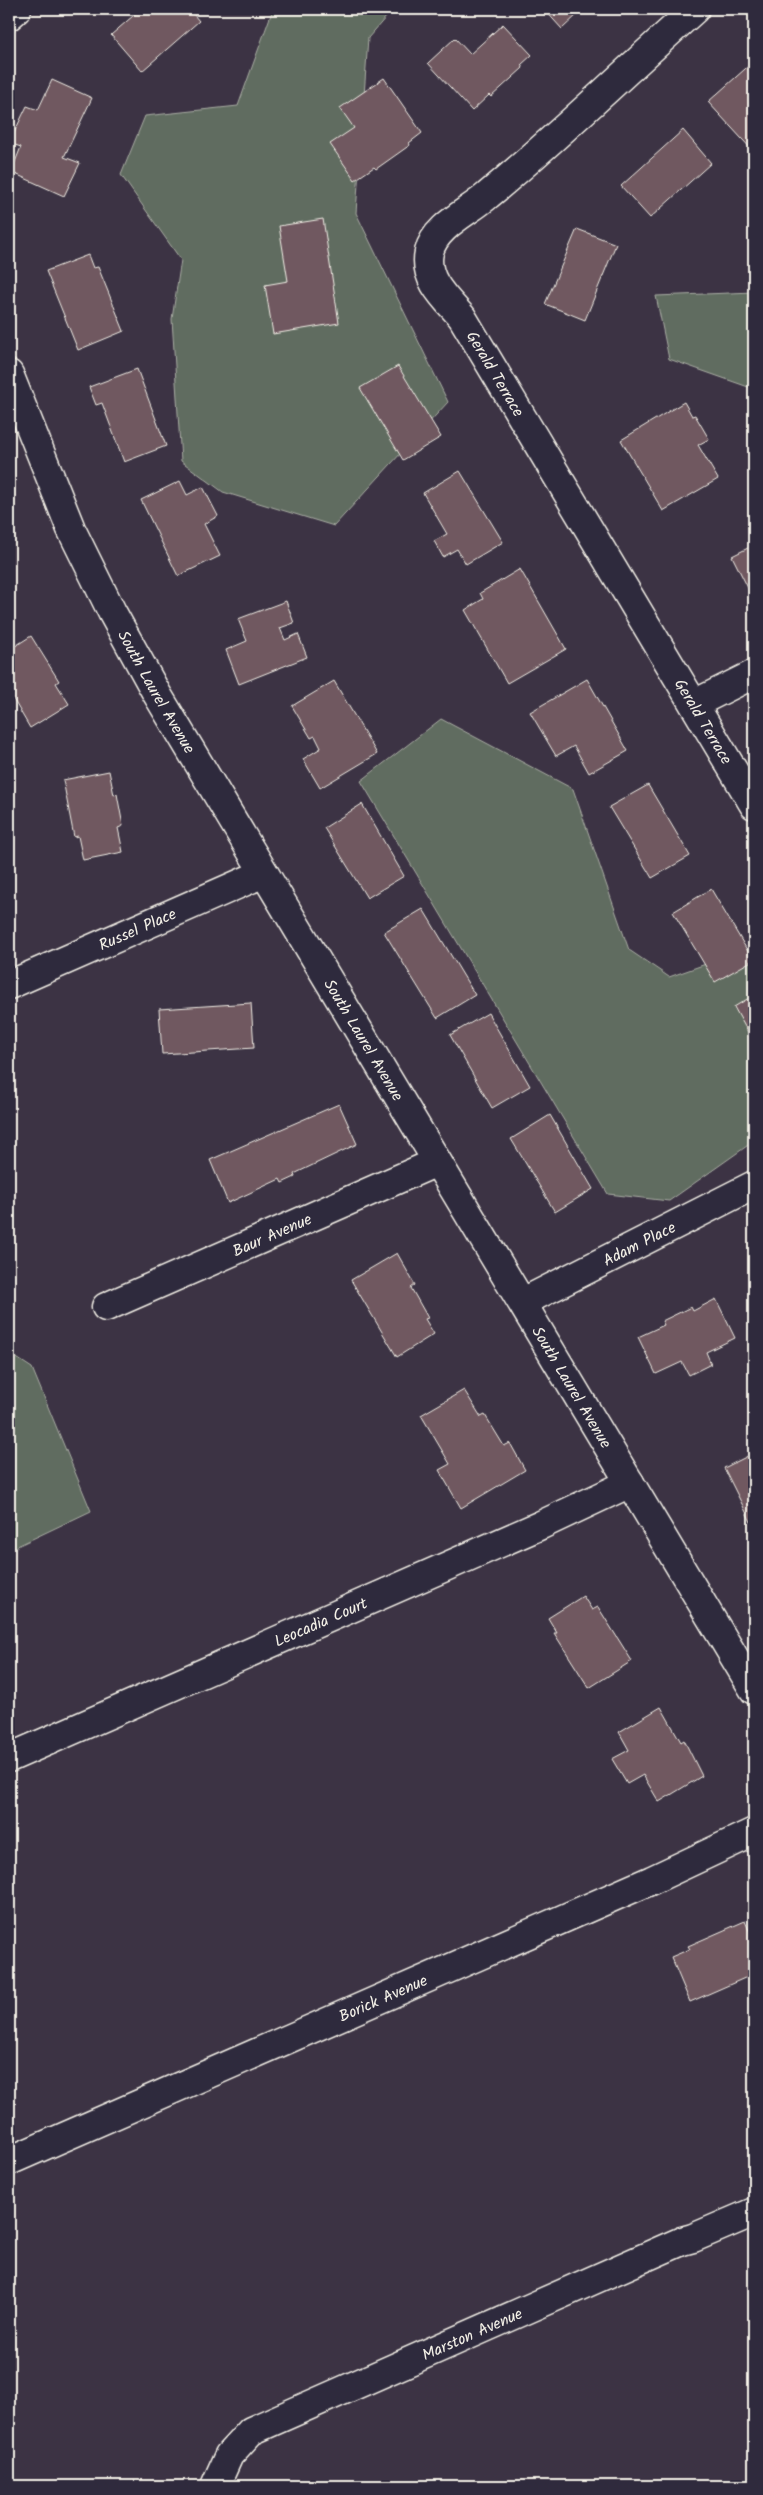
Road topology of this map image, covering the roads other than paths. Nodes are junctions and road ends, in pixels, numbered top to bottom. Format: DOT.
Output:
graph roads {
  1 [pos="17,9"];
  2 [pos="695,9"];
  3 [pos="9,16"];
  4 [pos="9,374"];
  5 [pos="754,674"];
  6 [pos="694,704"];
  7 [pos="754,805"];
  8 [pos="264,873"];
  9 [pos="9,984"];
  10 [pos="437,1162"];
  11 [pos="754,1185"];
  12 [pos="523,1302"];
  13 [pos="106,1307"];
  14 [pos="630,1483"];
  15 [pos="754,1690"];
  16 [pos="9,1758"];
  17 [pos="754,1832"];
  18 [pos="9,2160"];
  19 [pos="754,2212"];
  20 [pos="215,2486"];
  1 -- 3 [label="street"];
  2 -- 6 [label="street, Gerald Terrace"];
  4 -- 8 [label="street, South Laurel Avenue"];
  5 -- 6 [label="street"];
  6 -- 7 [label="street, Gerald Terrace"];
  8 -- 9 [label="street, Russel Place"];
  8 -- 10 [label="street, South Laurel Avenue"];
  10 -- 12 [label="street, South Laurel Avenue"];
  10 -- 13 [label="street, Baur Avenue"];
  11 -- 12 [label="street, Adam Place"];
  12 -- 14 [label="street, South Laurel Avenue"];
  14 -- 15 [label="street, South Laurel Avenue"];
  14 -- 16 [label="street, Leocadia Court"];
  17 -- 18 [label="street, Borick Avenue"];
  19 -- 20 [label="street, Marston Avenue"];
}
